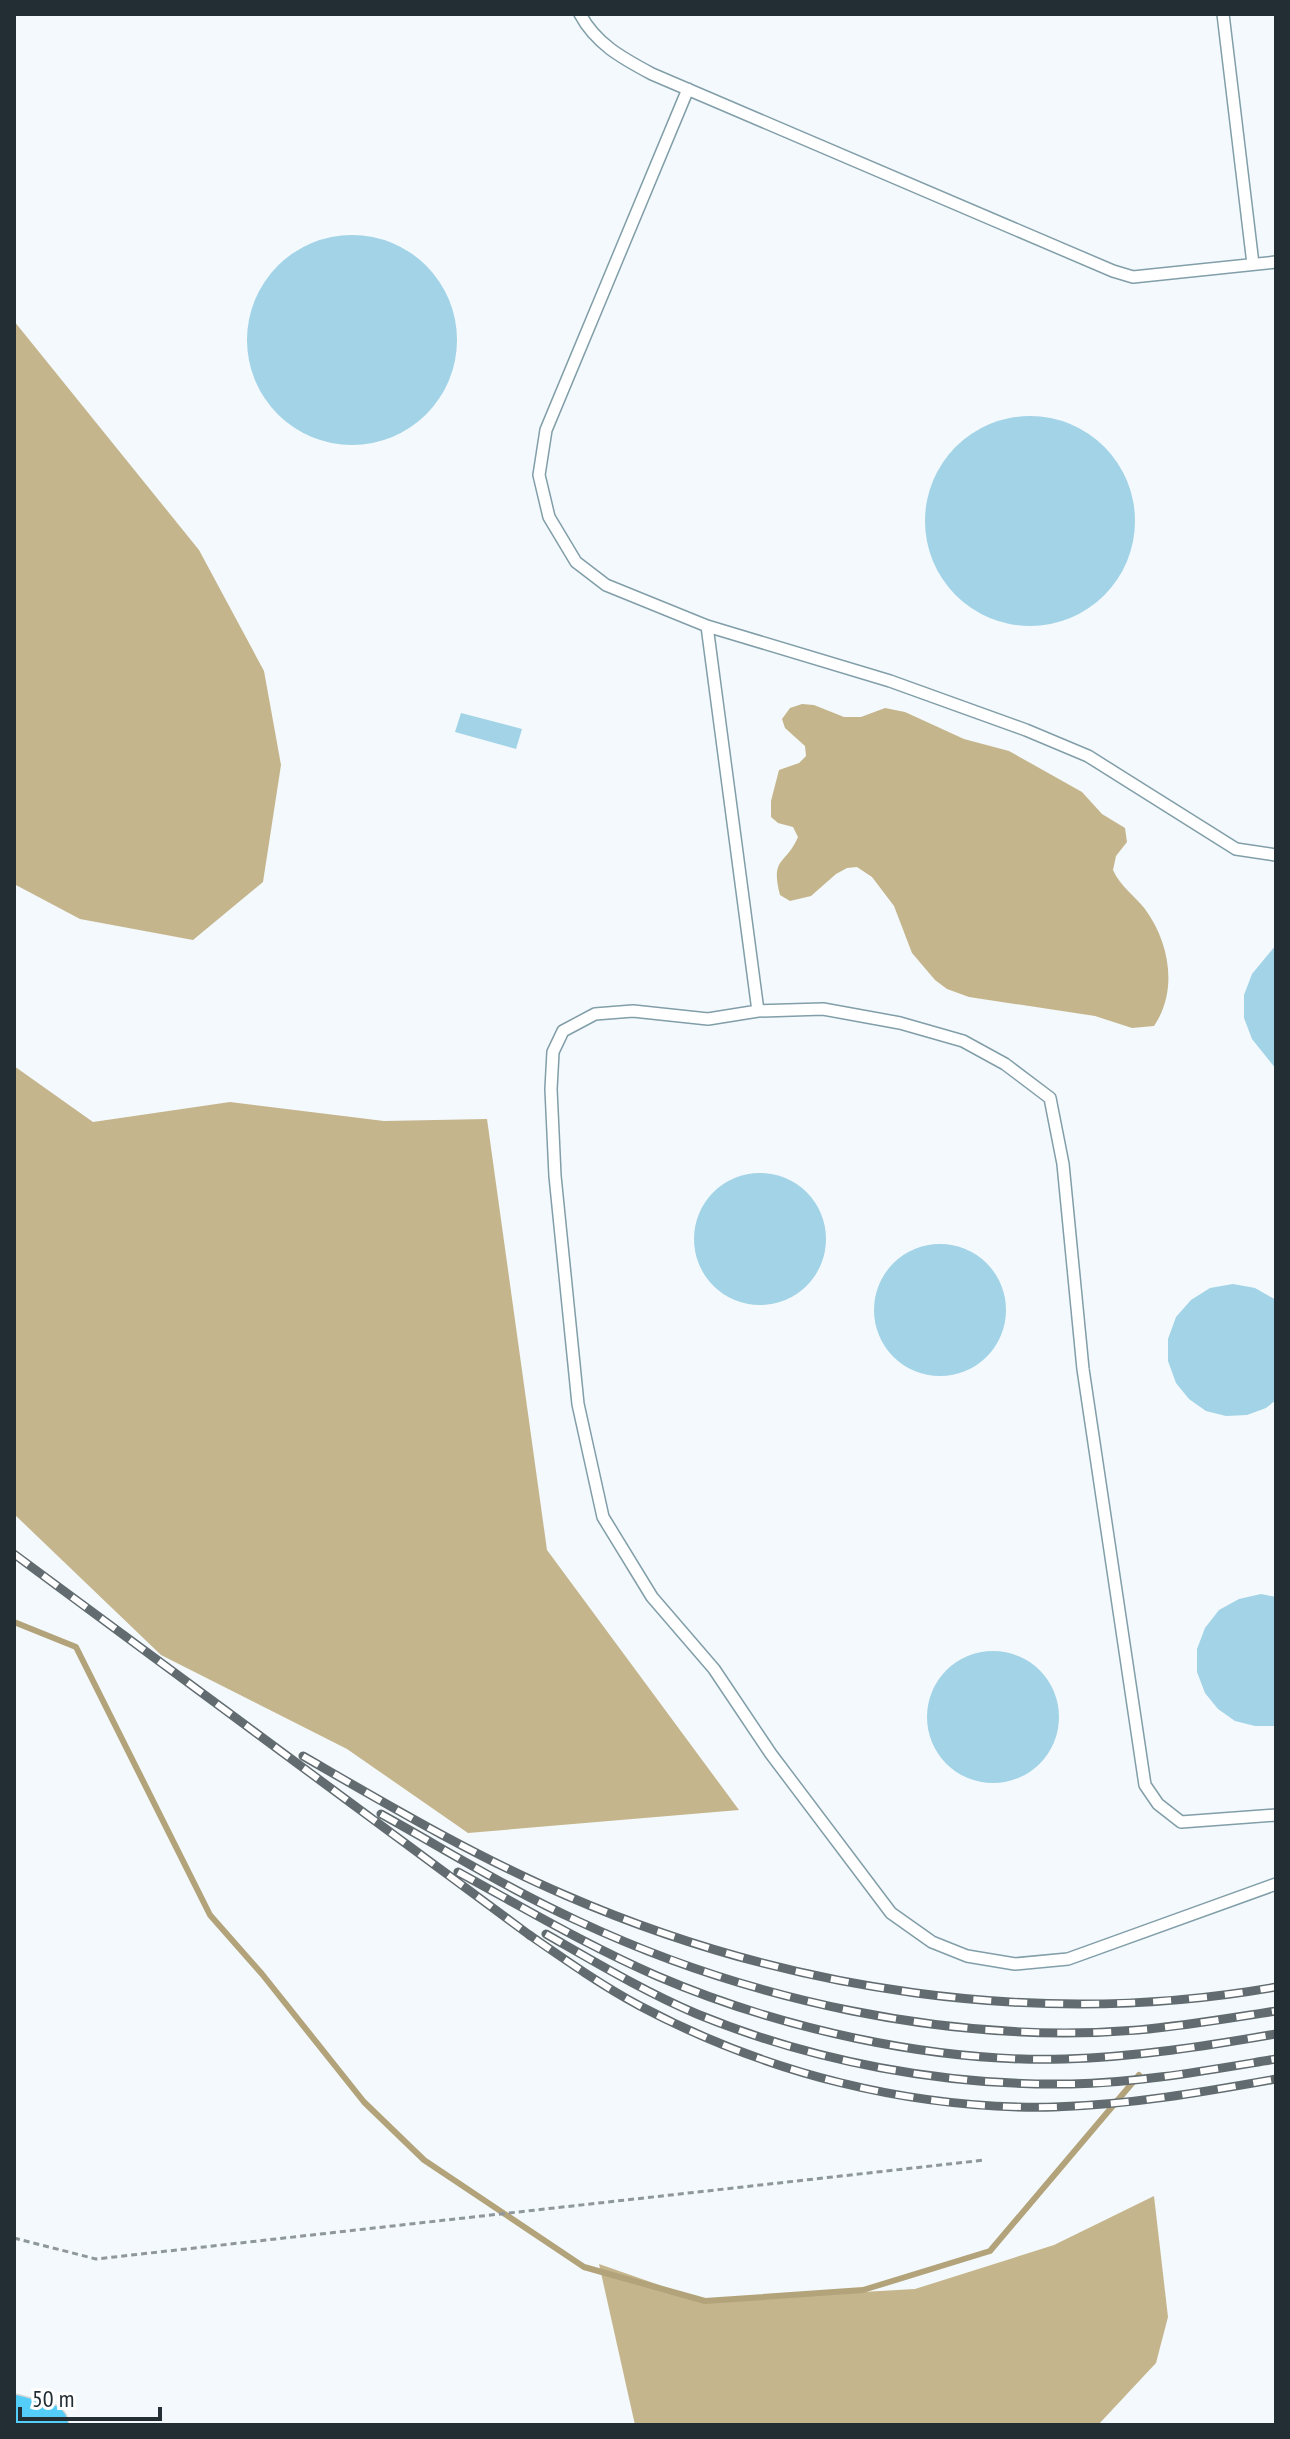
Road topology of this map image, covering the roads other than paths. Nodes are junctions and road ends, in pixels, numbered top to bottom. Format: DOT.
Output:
graph roads {
  1 [pos="580,14"];
  2 [pos="1223,14"];
  3 [pos="688,89"];
  4 [pos="1276,262"];
  5 [pos="1253,264"];
  6 [pos="707,626"];
  7 [pos="1276,855"];
  8 [pos="758,1011"];
  9 [pos="1276,1815"];
  10 [pos="1276,1884"];
  11 [pos="14,2416"];
  12 [pos="47,2425"];
  1 -- 3 [label="lane"];
  2 -- 5 [label="lane"];
  3 -- 5 [label="lane"];
  3 -- 6 [label="lane"];
  4 -- 5 [label="lane"];
  6 -- 7 [label="lane"];
  6 -- 8 [label="lane"];
  8 -- 9 [label="lane"];
  8 -- 10 [label="lane"];
  11 -- 12 [label="highway"];
}
